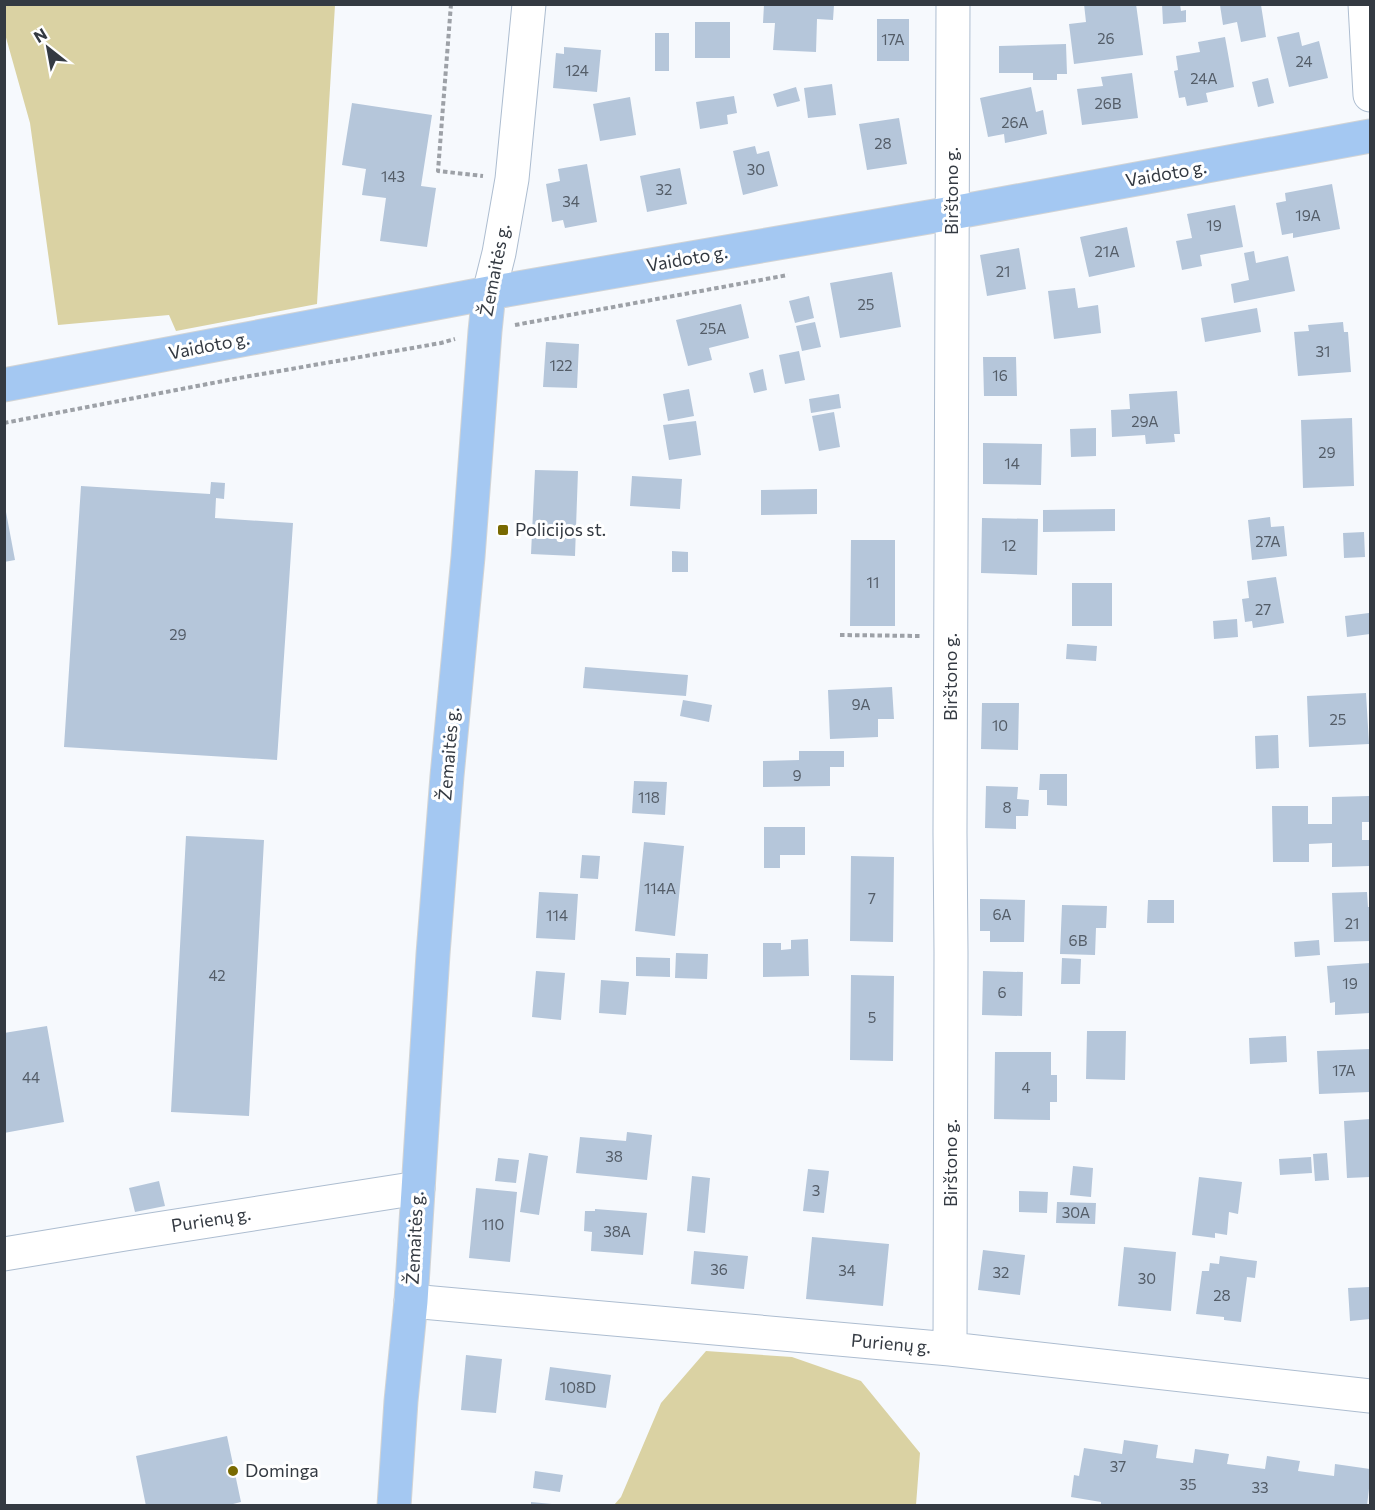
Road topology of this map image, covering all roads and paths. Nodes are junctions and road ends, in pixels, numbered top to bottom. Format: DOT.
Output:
graph roads {
  1 [pos="451,4"];
  2 [pos="529,4"];
  3 [pos="953,4"];
  4 [pos="1365,4"];
  5 [pos="1371,95"];
  6 [pos="1371,136"];
  7 [pos="512,179"];
  8 [pos="952,213"];
  9 [pos="797,273"];
  10 [pos="489,293"];
  11 [pos="484,331"];
  12 [pos="4,385"];
  13 [pos="4,423"];
  14 [pos="840,635"];
  15 [pos="951,637"];
  16 [pos="418,1188"];
  17 [pos="4,1254"];
  18 [pos="411,1300"];
  19 [pos="950,1349"];
  20 [pos="1371,1396"];
  21 [pos="394,1506"];
  1 -- 7 [label="path"];
  2 -- 7 [label="street, Žemaitės g."];
  3 -- 8 [label="street, Birštono g."];
  4 -- 5 [label="street"];
  6 -- 8 [label="main road, Vaidoto g."];
  7 -- 10 [label="street, Žemaitės g."];
  8 -- 10 [label="main road, Vaidoto g."];
  8 -- 15 [label="street, Birštono g."];
  9 -- 11 [label="path"];
  10 -- 11 [label="main road, Žemaitės g."];
  10 -- 12 [label="main road, Vaidoto g."];
  11 -- 13 [label="path"];
  11 -- 16 [label="main road, Žemaitės g."];
  14 -- 15 [label="path"];
  15 -- 19 [label="street, Birštono g."];
  16 -- 17 [label="street, Purienų g."];
  16 -- 18 [label="main road, Žemaitės g."];
  18 -- 19 [label="street, Purienų g."];
  18 -- 21 [label="main road, Žemaitės g."];
  19 -- 20 [label="street, Purienų g."];
}
